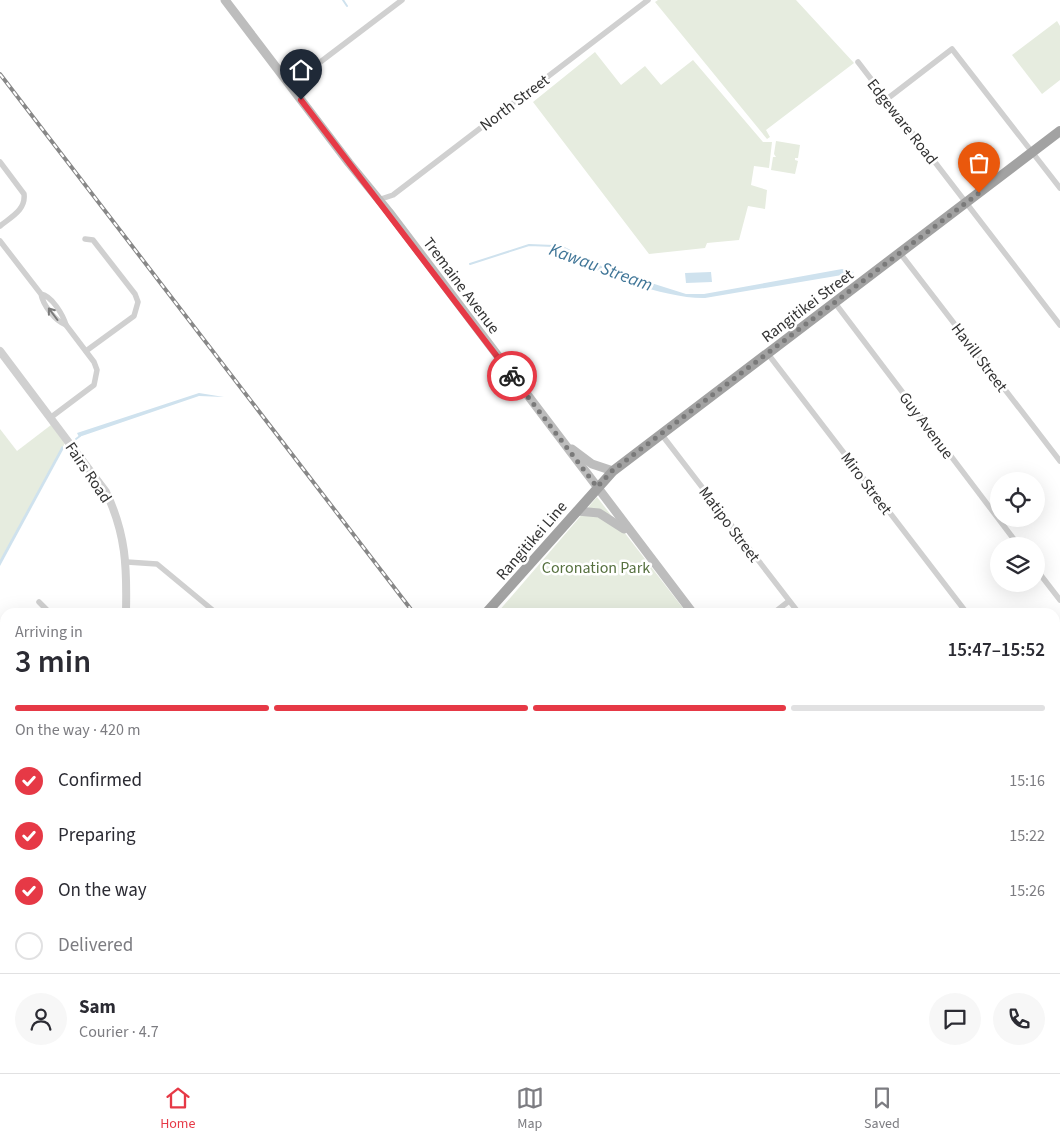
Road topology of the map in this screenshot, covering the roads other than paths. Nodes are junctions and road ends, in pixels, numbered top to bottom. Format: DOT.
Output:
graph roads {
  1 [pos="225,0"];
  2 [pos="402,0"];
  3 [pos="645,1"];
  4 [pos="395,2"];
  5 [pos="858,62"];
  6 [pos="290,85"];
  7 [pos="887,99"];
  8 [pos="1060,131"];
  9 [pos="1032,152"];
  10 [pos="0,162"];
  11 [pos="1060,188"];
  12 [pos="378,200"];
  13 [pos="966,203"];
  14 [pos="0,226"];
  15 [pos="85,239"];
  16 [pos="0,241"];
  17 [pos="900,253"];
  18 [pos="835,303"];
  19 [pos="1060,324"];
  20 [pos="0,351"];
  21 [pos="86,351"];
  22 [pos="768,354"];
  23 [pos="50,418"];
  24 [pos="662,435"];
  25 [pos="562,441"];
  26 [pos="1060,462"];
  27 [pos="612,471"];
  28 [pos="597,487"];
  29 [pos="577,511"];
  30 [pos="631,533"];
  31 [pos="1012,537"];
  32 [pos="127,562"];
  33 [pos="1045,580"];
  34 [pos="1060,600"];
  35 [pos="789,601"];
  36 [pos="40,602"];
  37 [pos="45,608"];
  38 [pos="126,608"];
  39 [pos="210,608"];
  40 [pos="491,608"];
  41 [pos="689,608"];
  42 [pos="780,608"];
  43 [pos="795,608"];
  44 [pos="963,608"];
  1 -- 6 [label="main road, Tremaine Avenue"];
  2 -- 4 [label="street"];
  3 -- 12 [label="street, North Street"];
  4 -- 6 [label="street"];
  5 -- 7 [label="street, Edgeware Road"];
  6 -- 12 [label="main road, Tremaine Avenue"];
  7 -- 9 [label="street"];
  7 -- 13 [label="street, Edgeware Road"];
  8 -- 9 [label="highway, Rangitikei Street"];
  9 -- 11 [label="street"];
  9 -- 13 [label="highway, Rangitikei Street"];
  10 -- 14 [label="street"];
  12 -- 25 [label="main road, Tremaine Avenue"];
  13 -- 17 [label="highway, Rangitikei Street"];
  13 -- 19 [label="street, Edgeware Road"];
  15 -- 21 [label="street"];
  16 -- 21 [label="street"];
  17 -- 18 [label="highway, Rangitikei Street"];
  17 -- 26 [label="street, Havill Street"];
  18 -- 22 [label="highway, Rangitikei Street"];
  18 -- 31 [label="street, Guy Avenue"];
  20 -- 23 [label="street, Fairs Road"];
  21 -- 23 [label="street"];
  22 -- 24 [label="highway, Rangitikei Street"];
  22 -- 44 [label="street, Miro Street"];
  23 -- 32 [label="street, Fairs Road"];
  24 -- 27 [label="highway, Rangitikei Street"];
  24 -- 35 [label="street, Matipo Street"];
  25 -- 27 [label="main road"];
  25 -- 28 [label="main road, Tremaine Avenue"];
  27 -- 28 [label="highway, Rangitikei Street"];
  28 -- 29 [label="highway, Rangitikei Line"];
  28 -- 30 [label="main road, Tremaine Avenue"];
  29 -- 30 [label="main road"];
  29 -- 40 [label="highway, Rangitikei Line"];
  30 -- 41 [label="main road, Tremaine Avenue"];
  32 -- 38 [label="street, Fairs Road"];
  32 -- 39 [label="street"];
  33 -- 34 [label="street"];
  35 -- 42 [label="street"];
  35 -- 43 [label="street, Matipo Street"];
  36 -- 37 [label="street"];
}
